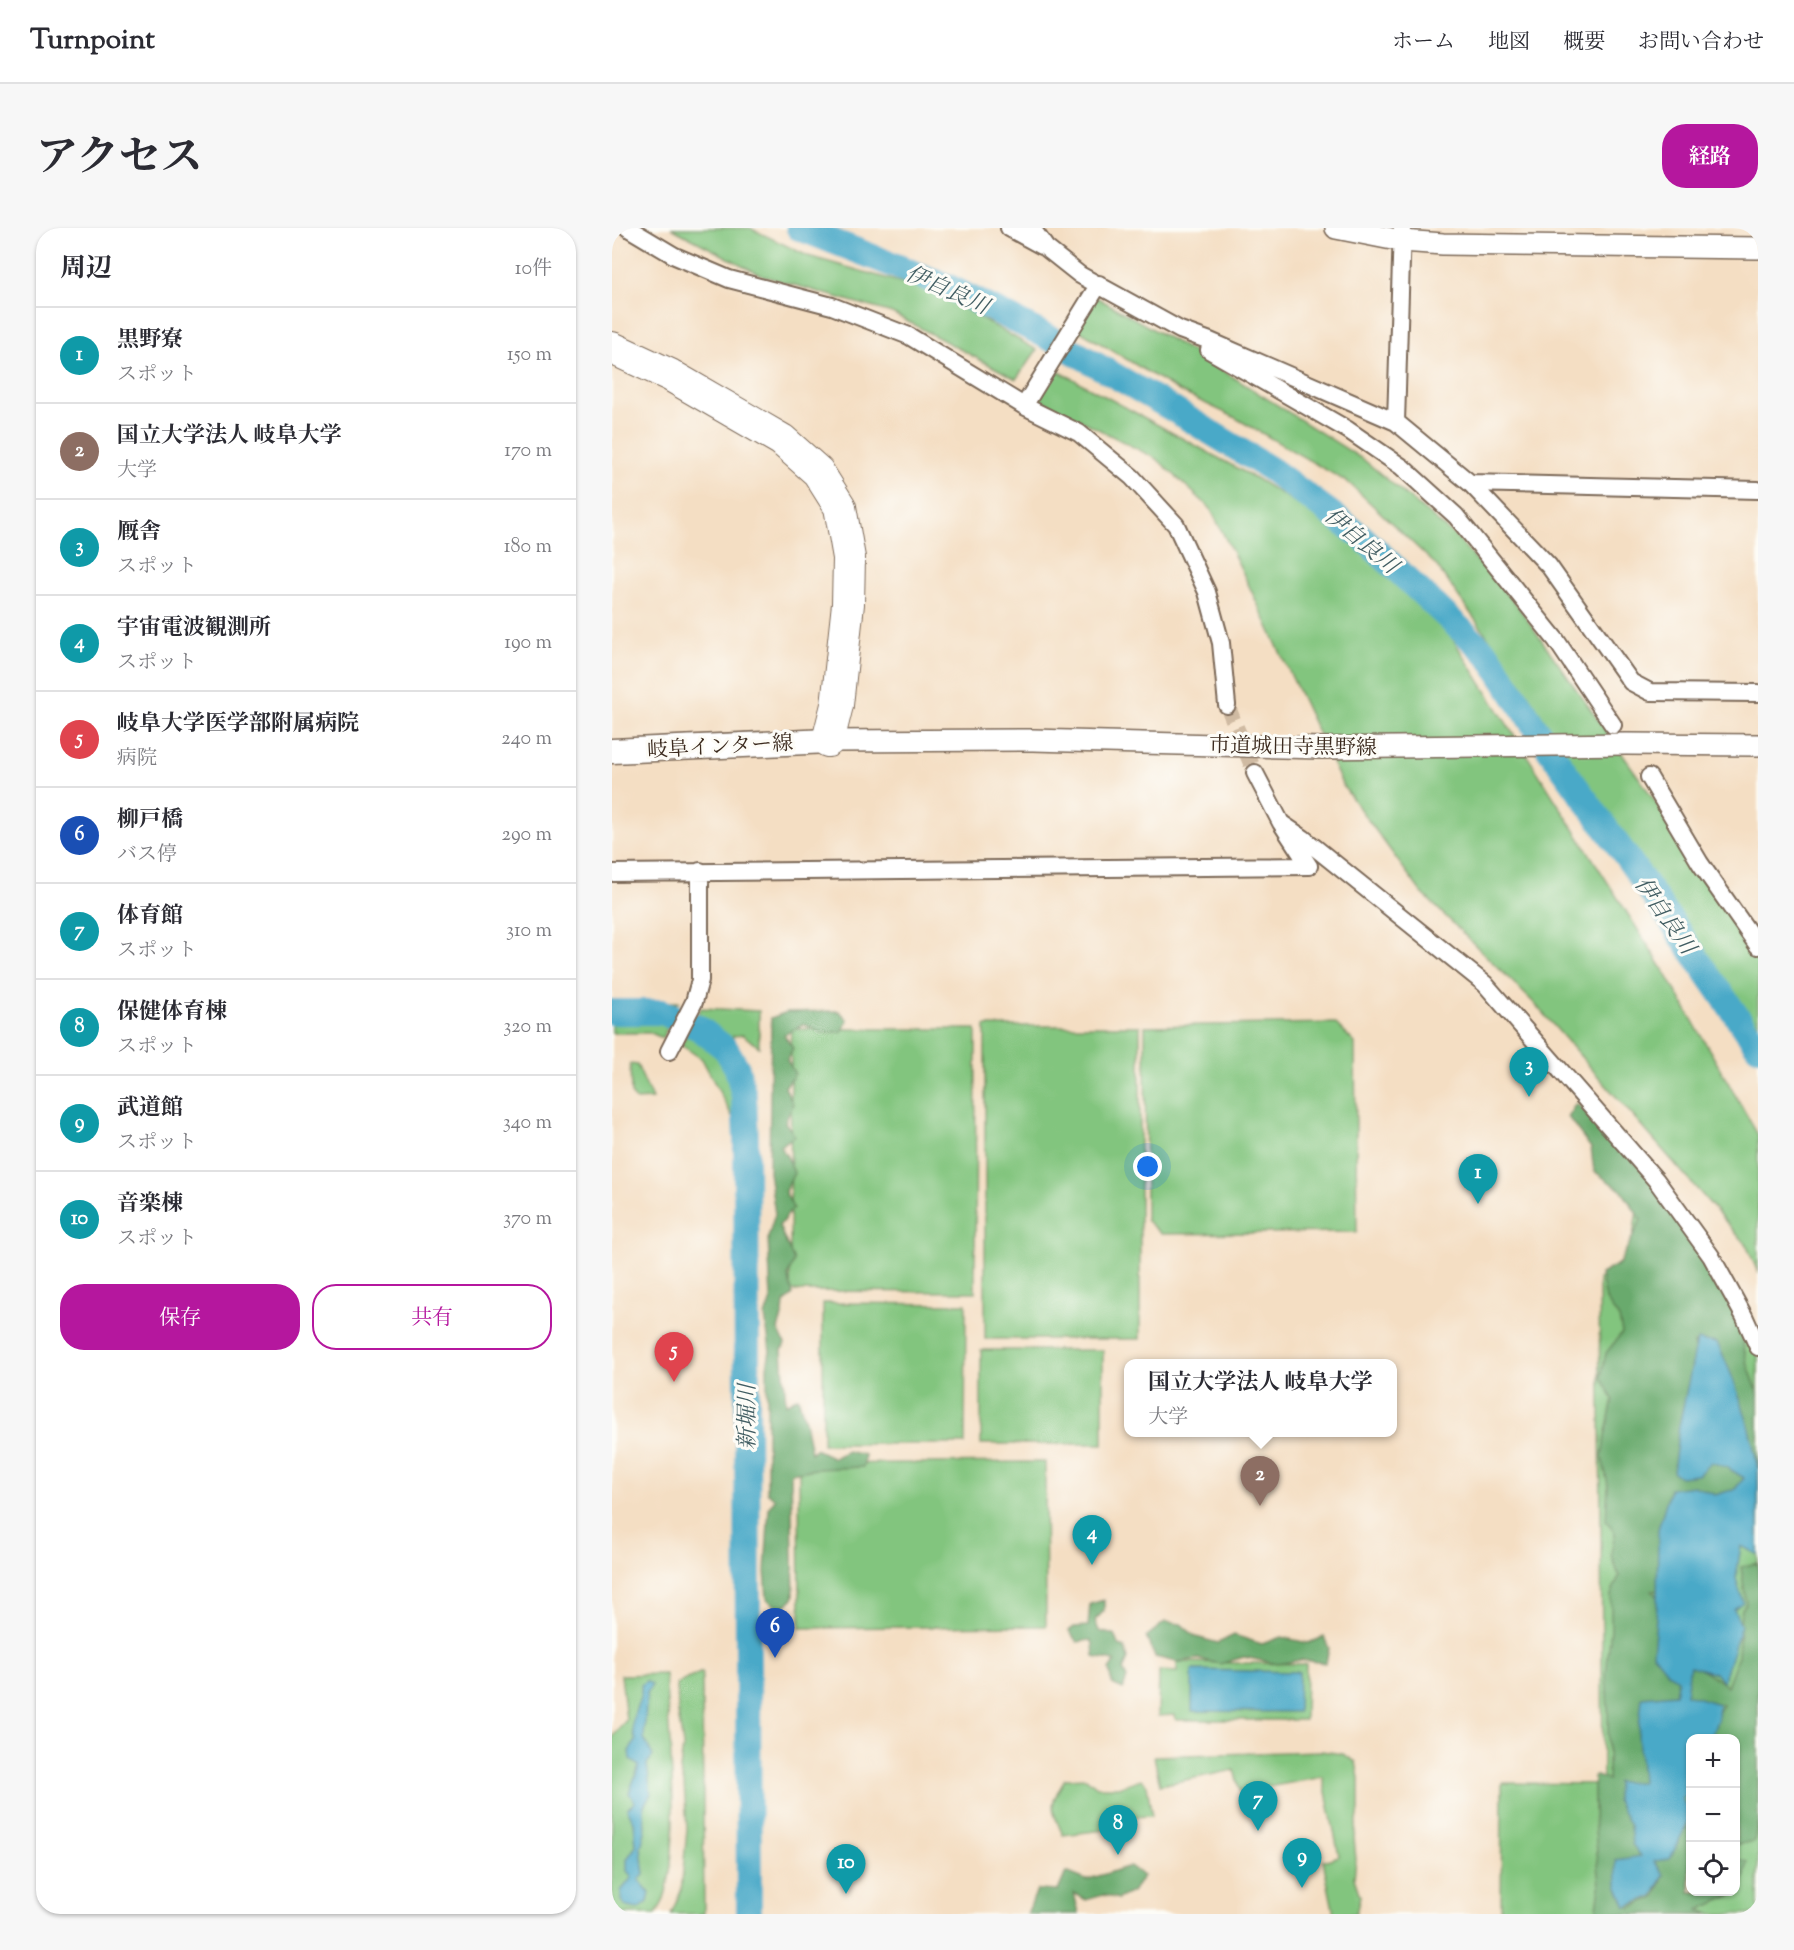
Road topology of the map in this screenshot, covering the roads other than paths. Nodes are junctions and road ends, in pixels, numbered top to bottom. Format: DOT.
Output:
graph roads {
  1 [pos="627,228"];
  2 [pos="1009,228"];
  3 [pos="1032,228"];
  4 [pos="1336,228"];
  5 [pos="1402,234"];
  6 [pos="1046,248"];
  7 [pos="1758,249"];
  8 [pos="1095,290"];
  9 [pos="1180,330"];
  10 [pos="612,348"];
  11 [pos="612,368"];
  12 [pos="1027,400"];
  13 [pos="1396,422"];
  14 [pos="1470,483"];
  15 [pos="1758,490"];
  16 [pos="1758,693"];
  17 [pos="1227,705"];
  18 [pos="1613,725"];
  19 [pos="828,741"];
  20 [pos="1758,745"];
  21 [pos="612,751"];
  22 [pos="1255,773"];
  23 [pos="1649,777"];
  24 [pos="1281,823"];
  25 [pos="700,871"];
  26 [pos="612,873"];
  27 [pos="1758,946"];
  28 [pos="669,1051"];
  29 [pos="1758,1347"];
  1 -- 12 [label="street"];
  2 -- 6 [label="street"];
  3 -- 6 [label="street"];
  4 -- 5 [label="street"];
  5 -- 7 [label="street"];
  5 -- 13 [label="street"];
  6 -- 8 [label="street"];
  8 -- 9 [label="street"];
  8 -- 12 [label="street"];
  9 -- 13 [label="street"];
  9 -- 18 [label="street"];
  10 -- 19 [label="highway"];
  11 -- 19 [label="highway"];
  12 -- 17 [label="street"];
  13 -- 14 [label="street"];
  14 -- 15 [label="street"];
  14 -- 16 [label="street"];
  19 -- 20 [label="street, 市道城田寺黒野線"];
  19 -- 21 [label="main road, 岐阜インター線"];
  22 -- 24 [label="street"];
  23 -- 27 [label="street"];
  24 -- 25 [label="street"];
  24 -- 29 [label="street"];
  25 -- 26 [label="street"];
  25 -- 28 [label="street"];
}
